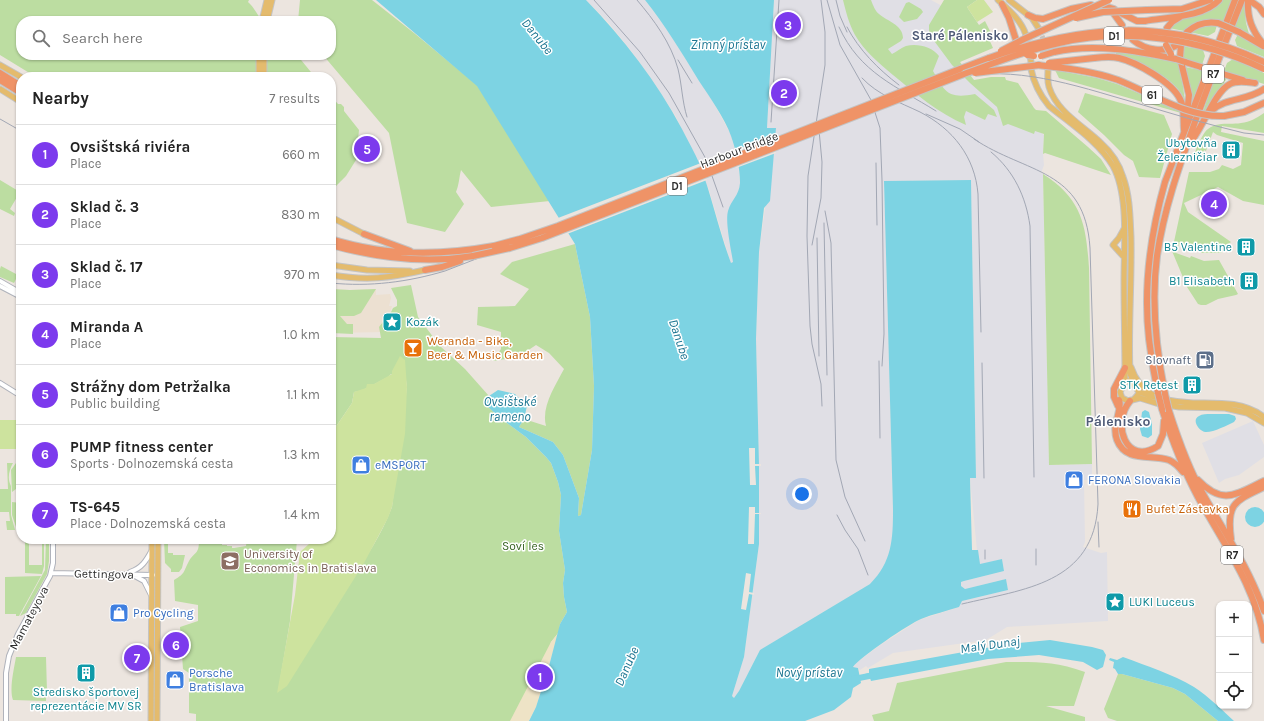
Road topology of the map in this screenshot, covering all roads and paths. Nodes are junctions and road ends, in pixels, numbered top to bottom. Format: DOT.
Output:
graph roads {
  1 [pos="267,0"];
  2 [pos="272,0"];
  3 [pos="1009,0"];
  4 [pos="1109,0"];
  5 [pos="1210,0"];
  6 [pos="1219,0"];
  7 [pos="1235,0"];
  8 [pos="1242,0"];
  9 [pos="1248,0"];
  10 [pos="1000,2"];
  11 [pos="1091,5"];
  12 [pos="1104,6"];
  13 [pos="1114,11"];
  14 [pos="1183,12"];
  15 [pos="1264,14"];
  16 [pos="1028,15"];
  17 [pos="263,16"];
  18 [pos="268,16"];
  19 [pos="1053,25"];
  20 [pos="1122,25"];
  21 [pos="1167,28"];
  22 [pos="1187,32"];
  23 [pos="1041,33"];
  24 [pos="1026,35"];
  25 [pos="1016,40"];
  26 [pos="1133,40"];
  27 [pos="1165,44"];
  28 [pos="1264,46"];
  29 [pos="1040,55"];
  30 [pos="989,58"];
  31 [pos="1176,59"];
  32 [pos="259,60"];
  33 [pos="264,60"];
  34 [pos="1031,62"];
  35 [pos="1264,62"];
  36 [pos="0,65"];
  37 [pos="1037,65"];
  38 [pos="1031,69"];
  39 [pos="1048,69"];
  40 [pos="1264,69"];
  41 [pos="260,72"];
  42 [pos="264,72"];
  43 [pos="0,73"];
  44 [pos="16,74"];
  45 [pos="964,74"];
  46 [pos="0,80"];
  47 [pos="16,83"];
  48 [pos="1255,83"];
  49 [pos="1264,86"];
  50 [pos="0,89"];
  51 [pos="16,89"];
  52 [pos="1264,90"];
  53 [pos="16,99"];
  54 [pos="1264,103"];
  55 [pos="1206,117"];
  56 [pos="1184,133"];
  57 [pos="1186,148"];
  58 [pos="336,220"];
  59 [pos="1124,229"];
  60 [pos="364,234"];
  61 [pos="336,240"];
  62 [pos="336,246"];
  63 [pos="417,254"];
  64 [pos="473,256"];
  65 [pos="1124,256"];
  66 [pos="336,266"];
  67 [pos="425,270"];
  68 [pos="336,275"];
  69 [pos="0,281"];
  70 [pos="1,287"];
  71 [pos="16,290"];
  72 [pos="16,294"];
  73 [pos="1127,366"];
  74 [pos="1124,381"];
  75 [pos="0,383"];
  76 [pos="1138,392"];
  77 [pos="16,393"];
  78 [pos="1158,395"];
  79 [pos="1119,400"];
  80 [pos="1144,400"];
  81 [pos="1130,402"];
  82 [pos="1118,412"];
  83 [pos="1264,417"];
  84 [pos="1165,418"];
  85 [pos="1264,424"];
  86 [pos="1179,448"];
  87 [pos="1180,459"];
  88 [pos="1190,475"];
  89 [pos="1264,481"];
  90 [pos="1264,487"];
  91 [pos="1232,542"];
  92 [pos="53,544"];
  93 [pos="152,544"];
  94 [pos="158,544"];
  95 [pos="152,549"];
  96 [pos="51,573"];
  97 [pos="126,574"];
  98 [pos="131,574"];
  99 [pos="155,575"];
  100 [pos="152,596"];
  101 [pos="1264,611"];
  102 [pos="1264,640"];
  103 [pos="6,721"];
  104 [pos="151,721"];
  105 [pos="157,721"];
  1 -- 17 [label="main road"];
  2 -- 18 [label="main road"];
  3 -- 16 [label="main road"];
  4 -- 19 [label="highway, bridge"];
  5 -- 14 [label="highway"];
  6 -- 14 [label="highway"];
  7 -- 56 [label="highway, R7"];
  8 -- 57 [label="highway, R7"];
  9 -- 15 [label="highway"];
  9 -- 28 [label="highway"];
  10 -- 24 [label="main road"];
  10 -- 25 [label="highway"];
  11 -- 16 [label="highway"];
  12 -- 13 [label="highway"];
  13 -- 14 [label="highway"];
  13 -- 20 [label="highway"];
  14 -- 19 [label="highway, bridge"];
  14 -- 21 [label="highway"];
  16 -- 23 [label="main road"];
  19 -- 30 [label="highway, bridge"];
  22 -- 28 [label="highway, bridge"];
  26 -- 56 [label="highway"];
  27 -- 31 [label="highway, bridge"];
  29 -- 31 [label="highway, bridge"];
  29 -- 34 [label="main road"];
  30 -- 35 [label="highway, D1, bridge"];
  30 -- 63 [label="highway, Harbour Bridge / D1, bridge"];
  31 -- 48 [label="highway, bridge"];
  32 -- 41 [label="main road"];
  33 -- 42 [label="main road"];
  36 -- 44 [label="main road"];
  37 -- 45 [label="highway, bridge"];
  37 -- 54 [label="highway, 61, bridge"];
  37 -- 56 [label="highway, bridge"];
  38 -- 59 [label="main road"];
  39 -- 73 [label="main road"];
  40 -- 45 [label="highway, D1, bridge"];
  43 -- 47 [label="highway"];
  45 -- 64 [label="highway, Harbour Bridge / D1, bridge"];
  46 -- 51 [label="highway"];
  48 -- 49 [label="highway"];
  48 -- 55 [label="highway"];
  50 -- 53 [label="main road"];
  52 -- 55 [label="highway"];
  55 -- 57 [label="highway"];
  56 -- 78 [label="highway, R7"];
  57 -- 86 [label="highway, R7, bridge"];
  58 -- 60 [label="main road"];
  59 -- 65 [label="main road"];
  59 -- 65 [label="main road"];
  60 -- 63 [label="highway"];
  61 -- 63 [label="highway, D1"];
  62 -- 64 [label="highway, D1"];
  64 -- 67 [label="highway"];
  65 -- 73 [label="main road"];
  66 -- 67 [label="main road"];
  67 -- 68 [label="main road"];
  69 -- 71 [label="street"];
  70 -- 72 [label="street"];
  73 -- 74 [label="main road"];
  73 -- 76 [label="main road"];
  73 -- 78 [label="main road"];
  73 -- 82 [label="highway"];
  74 -- 76 [label="main road"];
  74 -- 79 [label="main road"];
  74 -- 81 [label="main road"];
  75 -- 77 [label="street"];
  76 -- 78 [label="main road"];
  76 -- 81 [label="main road"];
  78 -- 83 [label="main road"];
  78 -- 84 [label="highway, R7, bridge"];
  79 -- 81 [label="main road"];
  79 -- 82 [label="highway"];
  80 -- 81 [label="main road"];
  80 -- 81 [label="main road"];
  80 -- 85 [label="main road"];
  81 -- 84 [label="highway"];
  82 -- 87 [label="highway"];
  84 -- 86 [label="highway, R7"];
  86 -- 87 [label="highway, R7"];
  87 -- 88 [label="highway, R7"];
  88 -- 89 [label="highway"];
  88 -- 91 [label="highway, R7"];
  88 -- 102 [label="highway, R7"];
  90 -- 91 [label="highway"];
  91 -- 101 [label="highway, R7"];
  92 -- 96 [label="street, Mamateyova"];
  93 -- 95 [label="main road"];
  94 -- 99 [label="main road"];
  95 -- 97 [label="street"];
  95 -- 99 [label="main road"];
  96 -- 97 [label="street, Gettingova"];
  96 -- 103 [label="street, Mamateyova"];
  97 -- 98 [label="street, Gettingova"];
  98 -- 99 [label="street, Gettingova"];
  98 -- 100 [label="street"];
  99 -- 100 [label="main road"];
  99 -- 105 [label="main road"];
  100 -- 104 [label="main road"];
}
